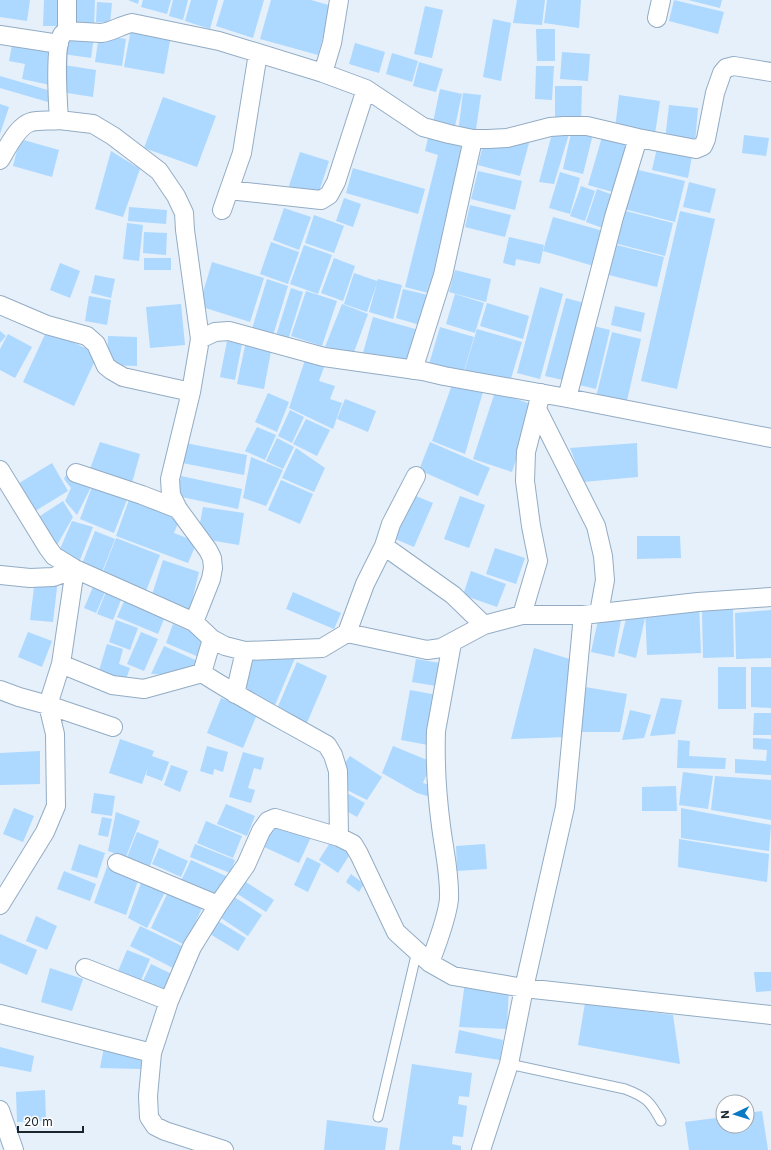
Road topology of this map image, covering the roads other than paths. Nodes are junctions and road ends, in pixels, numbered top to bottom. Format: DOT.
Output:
graph roads {
  1 [pos="67,0"];
  2 [pos="339,0"];
  3 [pos="661,0"];
  4 [pos="657,18"];
  5 [pos="0,35"];
  6 [pos="63,37"];
  7 [pos="258,53"];
  8 [pos="771,72"];
  9 [pos="323,73"];
  10 [pos="366,89"];
  11 [pos="59,120"];
  12 [pos="638,138"];
  13 [pos="473,139"];
  14 [pos="0,160"];
  15 [pos="229,190"];
  16 [pos="222,210"];
  17 [pos="0,305"];
  18 [pos="200,339"];
  19 [pos="413,370"];
  20 [pos="190,392"];
  21 [pos="568,398"];
  22 [pos="539,401"];
  23 [pos="771,438"];
  24 [pos="0,470"];
  25 [pos="76,473"];
  26 [pos="416,476"];
  27 [pos="178,509"];
  28 [pos="384,546"];
  29 [pos="75,569"];
  30 [pos="0,575"];
  31 [pos="771,597"];
  32 [pos="591,614"];
  33 [pos="522,615"];
  34 [pos="194,622"];
  35 [pos="484,625"];
  36 [pos="347,634"];
  37 [pos="212,639"];
  38 [pos="452,643"];
  39 [pos="245,651"];
  40 [pos="61,664"];
  41 [pos="202,673"];
  42 [pos="0,690"];
  43 [pos="234,694"];
  44 [pos="48,705"];
  45 [pos="113,727"];
  46 [pos="339,837"];
  47 [pos="117,863"];
  48 [pos="0,905"];
  49 [pos="218,905"];
  50 [pos="417,951"];
  51 [pos="430,963"];
  52 [pos="85,968"];
  53 [pos="524,988"];
  54 [pos="169,1001"];
  55 [pos="0,1014"];
  56 [pos="771,1015"];
  57 [pos="152,1053"];
  58 [pos="510,1064"];
  59 [pos="0,1110"];
  60 [pos="378,1117"];
  61 [pos="661,1121"];
  62 [pos="14,1150"];
  63 [pos="224,1150"];
  64 [pos="481,1150"];
  1 -- 6 [label="street"];
  2 -- 9 [label="street"];
  3 -- 4 [label="street"];
  5 -- 6 [label="street"];
  6 -- 7 [label="street"];
  6 -- 11 [label="street"];
  7 -- 9 [label="street"];
  7 -- 15 [label="street"];
  8 -- 12 [label="street"];
  9 -- 10 [label="street"];
  10 -- 13 [label="street"];
  10 -- 15 [label="street"];
  11 -- 14 [label="street"];
  11 -- 18 [label="street"];
  12 -- 13 [label="street"];
  12 -- 21 [label="street"];
  13 -- 19 [label="street"];
  15 -- 16 [label="street"];
  17 -- 20 [label="street"];
  18 -- 19 [label="street"];
  18 -- 20 [label="street"];
  19 -- 22 [label="street"];
  20 -- 27 [label="street"];
  21 -- 22 [label="street"];
  21 -- 23 [label="street"];
  22 -- 32 [label="street"];
  22 -- 33 [label="street"];
  24 -- 29 [label="street"];
  25 -- 27 [label="street"];
  26 -- 28 [label="street"];
  27 -- 34 [label="street"];
  28 -- 35 [label="street"];
  28 -- 36 [label="street"];
  29 -- 30 [label="street"];
  29 -- 34 [label="street"];
  29 -- 40 [label="street"];
  31 -- 32 [label="street"];
  32 -- 33 [label="street"];
  32 -- 53 [label="street"];
  33 -- 35 [label="street"];
  34 -- 37 [label="street"];
  35 -- 38 [label="street"];
  36 -- 38 [label="street"];
  36 -- 39 [label="street"];
  37 -- 39 [label="street"];
  37 -- 41 [label="street"];
  38 -- 51 [label="street"];
  39 -- 43 [label="street"];
  40 -- 41 [label="street"];
  40 -- 44 [label="street"];
  41 -- 43 [label="street"];
  42 -- 44 [label="street"];
  43 -- 46 [label="street"];
  44 -- 45 [label="street"];
  44 -- 48 [label="street"];
  46 -- 49 [label="street"];
  46 -- 50 [label="street"];
  47 -- 49 [label="street"];
  49 -- 54 [label="street"];
  50 -- 51 [label="street"];
  50 -- 60 [label="lane"];
  51 -- 53 [label="street"];
  52 -- 54 [label="street"];
  53 -- 56 [label="street"];
  53 -- 58 [label="street"];
  54 -- 57 [label="street"];
  55 -- 57 [label="street"];
  57 -- 63 [label="street"];
  58 -- 61 [label="lane"];
  58 -- 64 [label="street"];
  59 -- 62 [label="street"];
}
